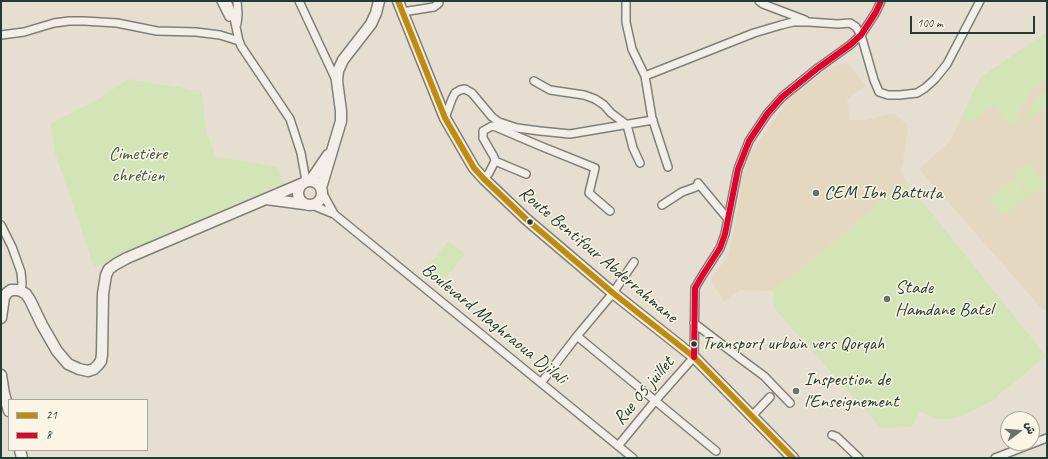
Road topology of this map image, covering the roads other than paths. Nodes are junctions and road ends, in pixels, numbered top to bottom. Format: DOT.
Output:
graph roads {
  1 [pos="221,1"];
  2 [pos="227,1"];
  3 [pos="237,1"];
  4 [pos="299,1"];
  5 [pos="379,1"];
  6 [pos="398,1"];
  7 [pos="439,1"];
  8 [pos="759,1"];
  9 [pos="881,1"];
  10 [pos="980,1"];
  11 [pos="625,2"];
  12 [pos="402,12"];
  13 [pos="809,22"];
  14 [pos="237,28"];
  15 [pos="1,35"];
  16 [pos="861,35"];
  17 [pos="239,41"];
  18 [pos="645,76"];
  19 [pos="336,81"];
  20 [pos="534,81"];
  21 [pos="445,118"];
  22 [pos="653,120"];
  23 [pos="627,124"];
  24 [pos="334,147"];
  25 [pos="495,161"];
  26 [pos="640,163"];
  27 [pos="668,167"];
  28 [pos="526,174"];
  29 [pos="484,179"];
  30 [pos="306,182"];
  31 [pos="322,190"];
  32 [pos="266,199"];
  33 [pos="308,204"];
  34 [pos="662,205"];
  35 [pos="610,211"];
  36 [pos="334,214"];
  37 [pos="728,219"];
  38 [pos="1,225"];
  39 [pos="634,262"];
  40 [pos="21,291"];
  41 [pos="613,292"];
  42 [pos="1,318"];
  43 [pos="694,323"];
  44 [pos="577,336"];
  45 [pos="694,356"];
  46 [pos="1,375"];
  47 [pos="541,383"];
  48 [pos="770,397"];
  49 [pos="655,401"];
  50 [pos="790,404"];
  51 [pos="8,408"];
  52 [pos="752,416"];
  53 [pos="832,435"];
  54 [pos="1047,438"];
  55 [pos="618,446"];
  56 [pos="716,451"];
  57 [pos="633,458"];
  58 [pos="793,458"];
  59 [pos="859,458"];
  60 [pos="995,458"];
  1 -- 17 [label="street"];
  2 -- 14 [label="street"];
  3 -- 14 [label="street"];
  4 -- 19 [label="street"];
  5 -- 19 [label="main road"];
  6 -- 12 [label="main road, Route Bentifour Abderrahmane"];
  7 -- 12 [label="street"];
  8 -- 13 [label="street"];
  9 -- 16 [label="street"];
  10 -- 16 [label="street"];
  11 -- 18 [label="street"];
  12 -- 21 [label="main road, Route Bentifour Abderrahmane"];
  13 -- 16 [label="street"];
  13 -- 18 [label="street"];
  14 -- 17 [label="street"];
  15 -- 17 [label="street"];
  16 -- 37 [label="street"];
  17 -- 30 [label="street"];
  18 -- 22 [label="street"];
  19 -- 24 [label="main road"];
  20 -- 23 [label="street"];
  21 -- 23 [label="street"];
  21 -- 29 [label="main road, Route Bentifour Abderrahmane"];
  22 -- 23 [label="street"];
  22 -- 27 [label="street"];
  23 -- 26 [label="street"];
  24 -- 30 [label="main road"];
  24 -- 31 [label="main road"];
  25 -- 28 [label="street"];
  25 -- 29 [label="street"];
  25 -- 35 [label="street"];
  29 -- 41 [label="main road, Route Bentifour Abderrahmane"];
  30 -- 31 [label="main road"];
  30 -- 32 [label="main road"];
  30 -- 33 [label="main road"];
  31 -- 33 [label="main road"];
  31 -- 36 [label="street"];
  32 -- 33 [label="main road"];
  32 -- 40 [label="main road"];
  33 -- 36 [label="street"];
  34 -- 37 [label="street"];
  36 -- 47 [label="street, Boulevard Maghraoua Djilali"];
  37 -- 43 [label="street"];
  38 -- 40 [label="street"];
  39 -- 41 [label="street"];
  40 -- 42 [label="main road"];
  41 -- 44 [label="street"];
  41 -- 45 [label="main road, Route Bentifour Abderrahmane"];
  43 -- 45 [label="street"];
  43 -- 50 [label="street"];
  44 -- 47 [label="street"];
  44 -- 49 [label="street"];
  45 -- 49 [label="street, Rue 05 juillet"];
  45 -- 52 [label="main road, Route Bentifour Abderrahmane"];
  46 -- 51 [label="main road"];
  47 -- 55 [label="street, Boulevard Maghraoua Djilali"];
  48 -- 52 [label="street"];
  49 -- 55 [label="street, Rue 05 juillet"];
  49 -- 56 [label="street"];
  52 -- 58 [label="main road, Route Bentifour Abderrahmane"];
  53 -- 59 [label="street"];
  54 -- 60 [label="street"];
  55 -- 57 [label="street, Boulevard Maghraoua Djilali"];
}
